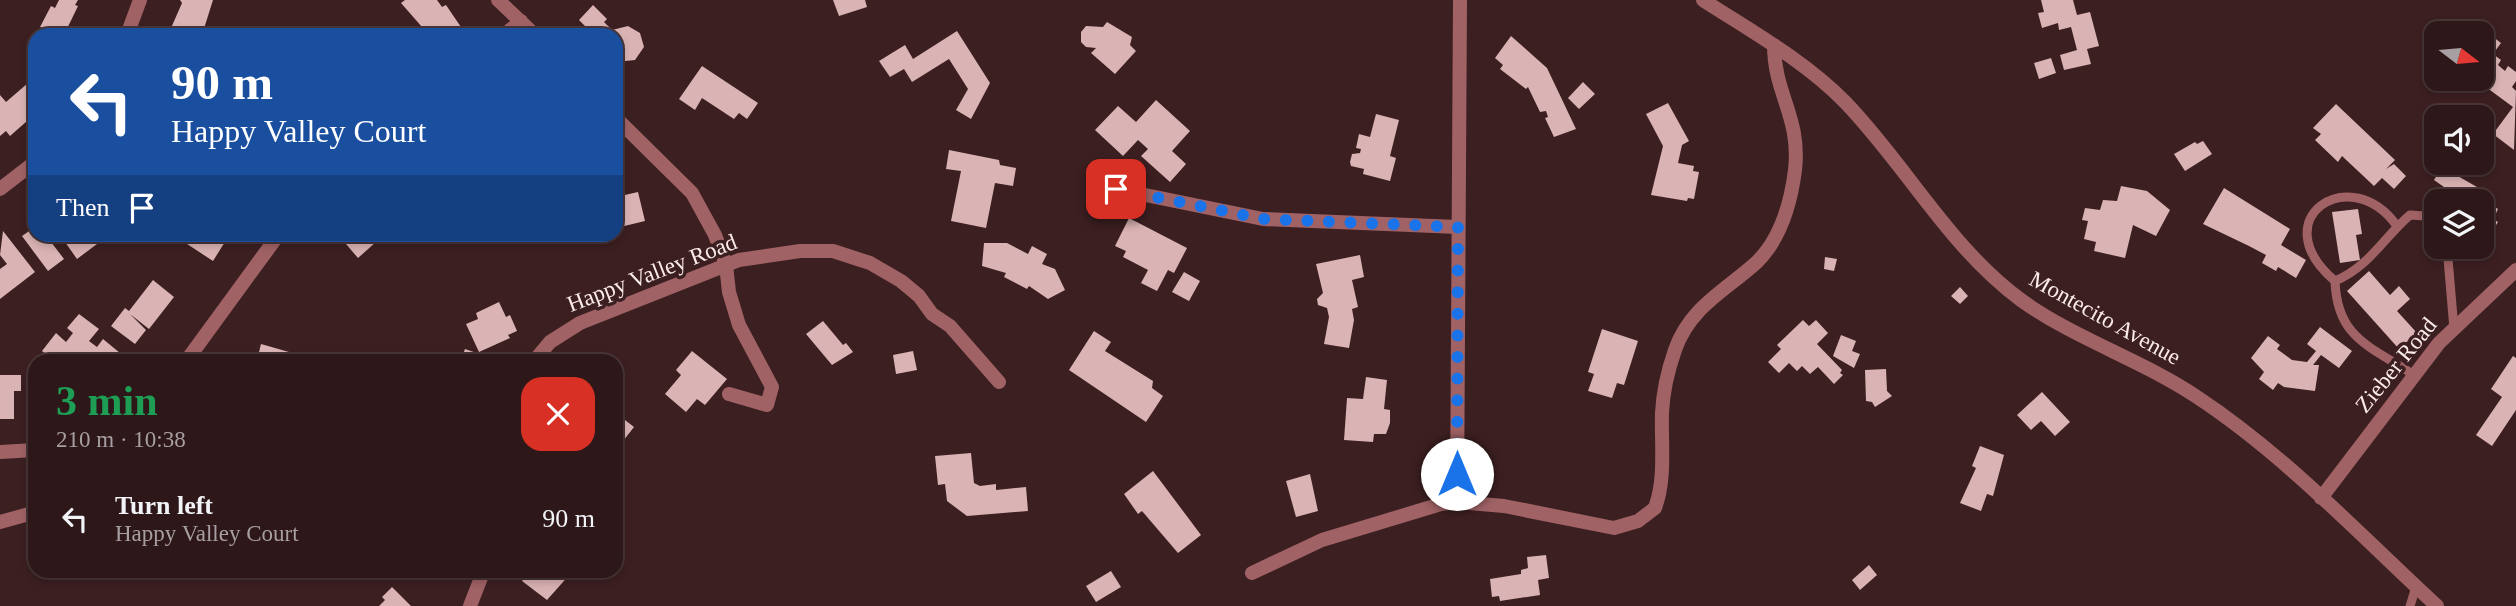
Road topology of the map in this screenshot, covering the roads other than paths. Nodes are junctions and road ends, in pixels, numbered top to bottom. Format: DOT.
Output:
graph roads {
  1 [pos="140,0"];
  2 [pos="498,0"];
  3 [pos="1460,0"];
  4 [pos="1703,0"];
  5 [pos="522,21"];
  6 [pos="130,28"];
  7 [pos="512,28"];
  8 [pos="528,28"];
  9 [pos="1774,45"];
  10 [pos="623,125"];
  11 [pos="28,168"];
  12 [pos="0,189"];
  13 [pos="1116,189"];
  14 [pos="2424,216"];
  15 [pos="2397,226"];
  16 [pos="1458,227"];
  17 [pos="273,242"];
  18 [pos="2448,259"];
  19 [pos="726,265"];
  20 [pos="2516,270"];
  21 [pos="2335,281"];
  22 [pos="2454,329"];
  23 [pos="191,354"];
  24 [pos="540,354"];
  25 [pos="2414,375"];
  26 [pos="999,382"];
  27 [pos="729,394"];
  28 [pos="28,450"];
  29 [pos="0,452"];
  30 [pos="2321,498"];
  31 [pos="1457,502"];
  32 [pos="28,514"];
  33 [pos="0,522"];
  34 [pos="1252,573"];
  35 [pos="481,578"];
  36 [pos="2416,587"];
  37 [pos="470,606"];
  38 [pos="2410,606"];
  39 [pos="2437,606"];
  1 -- 6 [label="street"];
  2 -- 5 [label="street"];
  3 -- 16 [label="street"];
  4 -- 9 [label="street, Montecito Avenue"];
  5 -- 7 [label="street"];
  5 -- 8 [label="street"];
  9 -- 30 [label="street, Montecito Avenue"];
  9 -- 31 [label="street"];
  10 -- 19 [label="street"];
  11 -- 12 [label="street"];
  13 -- 16 [label="street"];
  14 -- 15 [label="lane"];
  15 -- 21 [label="lane"];
  15 -- 21 [label="lane"];
  16 -- 31 [label="street"];
  17 -- 23 [label="street"];
  18 -- 22 [label="lane"];
  19 -- 24 [label="street, Happy Valley Road"];
  19 -- 26 [label="street, Happy Valley Road"];
  19 -- 27 [label="street"];
  20 -- 22 [label="street, Zieber Road"];
  21 -- 25 [label="lane"];
  22 -- 25 [label="street, Zieber Road"];
  25 -- 30 [label="street, Zieber Road"];
  28 -- 29 [label="street"];
  30 -- 36 [label="street, Montecito Avenue"];
  31 -- 34 [label="street"];
  32 -- 33 [label="street"];
  35 -- 37 [label="street"];
  36 -- 38 [label="lane"];
  36 -- 39 [label="street, Montecito Avenue"];
}
